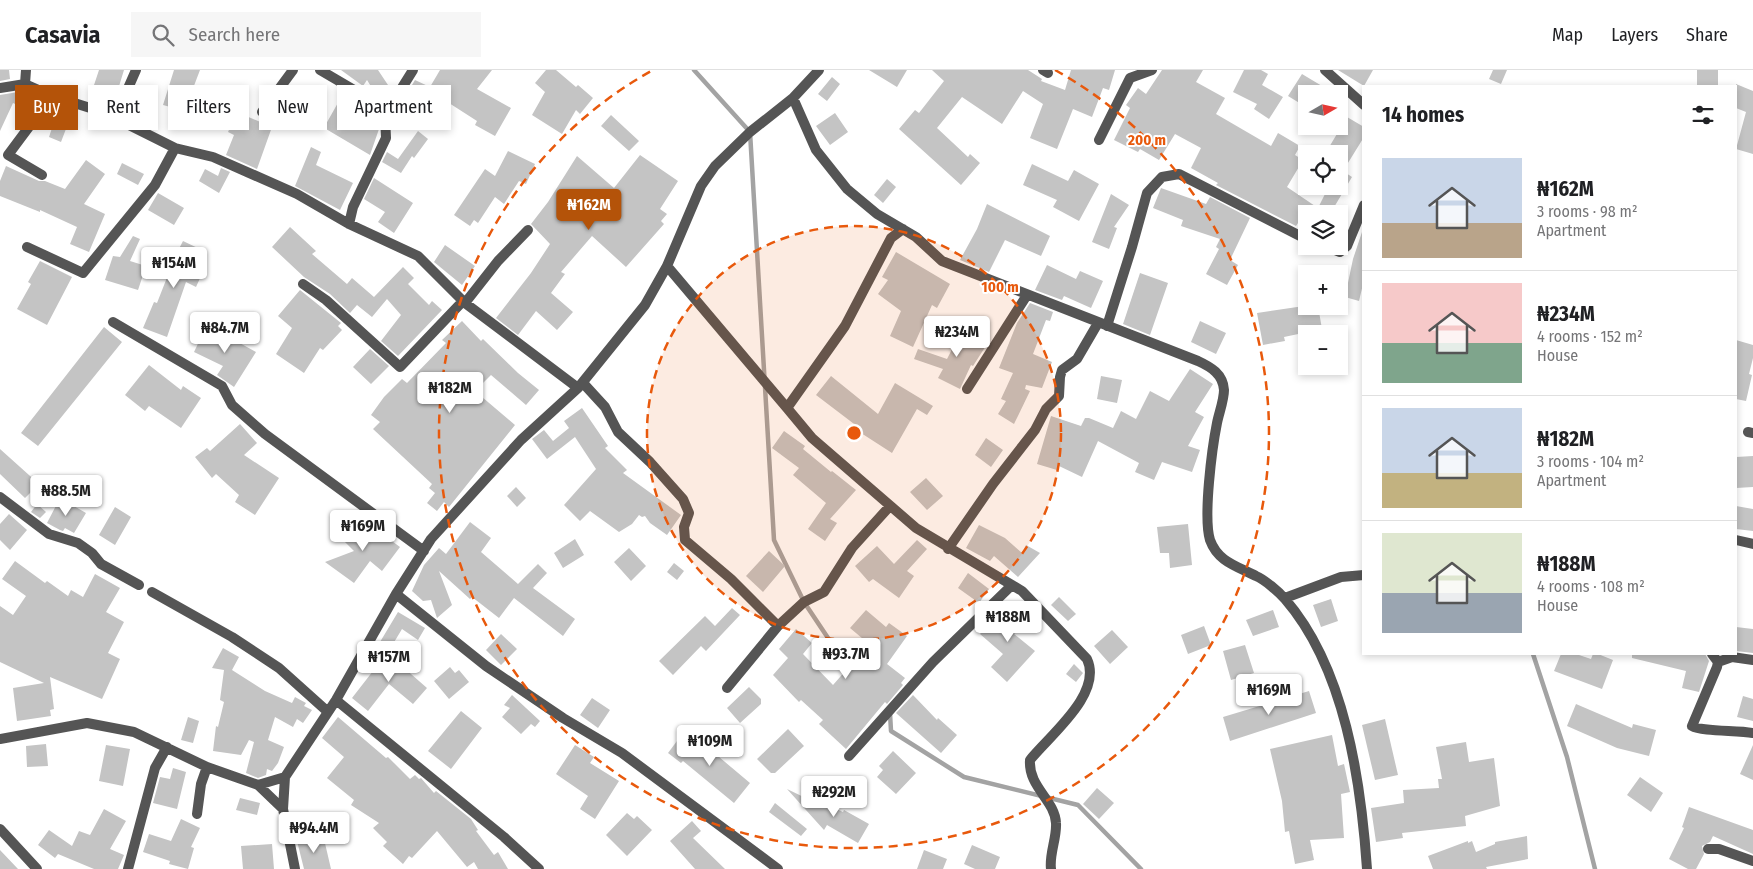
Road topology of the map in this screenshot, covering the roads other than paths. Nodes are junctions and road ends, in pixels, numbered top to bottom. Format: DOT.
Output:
graph roads {
  1 [pos="26,70"];
  2 [pos="136,70"];
  3 [pos="293,70"];
  4 [pos="320,70"];
  5 [pos="413,70"];
  6 [pos="819,70"];
  7 [pos="1152,70"];
  8 [pos="1325,70"];
  9 [pos="26,84"];
  10 [pos="130,85"];
  11 [pos="282,85"];
  12 [pos="346,85"];
  13 [pos="404,85"];
  14 [pos="0,88"];
  15 [pos="793,98"];
  16 [pos="1362,102"];
  17 [pos="27,130"];
  18 [pos="140,130"];
  19 [pos="386,130"];
  20 [pos="1099,140"];
  21 [pos="175,148"];
  22 [pos="42,175"];
  23 [pos="1362,210"];
  24 [pos="349,224"];
  25 [pos="903,229"];
  26 [pos="528,230"];
  27 [pos="1298,235"];
  28 [pos="1348,244"];
  29 [pos="28,248"];
  30 [pos="667,266"];
  31 [pos="303,284"];
  32 [pos="1027,295"];
  33 [pos="465,301"];
  34 [pos="113,322"];
  35 [pos="1102,324"];
  36 [pos="581,385"];
  37 [pos="967,389"];
  38 [pos="787,408"];
  39 [pos="0,497"];
  40 [pos="890,506"];
  41 [pos="1737,540"];
  42 [pos="1753,544"];
  43 [pos="948,549"];
  44 [pos="424,551"];
  45 [pos="1362,575"];
  46 [pos="139,584"];
  47 [pos="1012,586"];
  48 [pos="152,592"];
  49 [pos="396,594"];
  50 [pos="1285,598"];
  51 [pos="778,626"];
  52 [pos="1715,658"];
  53 [pos="1753,660"];
  54 [pos="727,688"];
  55 [pos="336,700"];
  56 [pos="328,712"];
  57 [pos="1753,733"];
  58 [pos="0,739"];
  59 [pos="167,747"];
  60 [pos="849,756"];
  61 [pos="207,767"];
  62 [pos="285,777"];
  63 [pos="258,785"];
  64 [pos="283,809"];
  65 [pos="197,814"];
  66 [pos="0,829"];
  67 [pos="1708,849"];
  68 [pos="1753,861"];
  69 [pos="37,869"];
  70 [pos="128,869"];
  71 [pos="295,869"];
  72 [pos="539,869"];
  73 [pos="778,869"];
  74 [pos="1051,869"];
  75 [pos="1367,869"];
  1 -- 9 [label="street"];
  2 -- 10 [label="street"];
  3 -- 11 [label="street"];
  4 -- 12 [label="street"];
  5 -- 13 [label="street"];
  6 -- 15 [label="street"];
  7 -- 20 [label="street"];
  8 -- 16 [label="street"];
  9 -- 14 [label="street"];
  15 -- 25 [label="street"];
  15 -- 30 [label="street"];
  17 -- 22 [label="street"];
  18 -- 21 [label="street"];
  19 -- 24 [label="street"];
  21 -- 24 [label="street"];
  21 -- 29 [label="street"];
  23 -- 28 [label="street"];
  24 -- 33 [label="street"];
  25 -- 32 [label="street"];
  25 -- 38 [label="street"];
  26 -- 33 [label="street"];
  27 -- 35 [label="street"];
  30 -- 36 [label="street"];
  30 -- 38 [label="street"];
  31 -- 33 [label="street"];
  32 -- 35 [label="street"];
  32 -- 37 [label="street"];
  33 -- 36 [label="street"];
  34 -- 44 [label="street"];
  35 -- 43 [label="street"];
  35 -- 50 [label="street"];
  36 -- 44 [label="street"];
  36 -- 51 [label="street"];
  38 -- 40 [label="street"];
  39 -- 46 [label="street"];
  40 -- 43 [label="street"];
  40 -- 51 [label="street"];
  41 -- 42 [label="street"];
  43 -- 47 [label="street"];
  44 -- 49 [label="street"];
  45 -- 50 [label="street"];
  47 -- 60 [label="street"];
  47 -- 74 [label="street"];
  48 -- 56 [label="street"];
  49 -- 55 [label="street"];
  49 -- 73 [label="street"];
  50 -- 75 [label="street"];
  51 -- 54 [label="street"];
  52 -- 53 [label="street"];
  52 -- 57 [label="street"];
  55 -- 56 [label="street"];
  55 -- 72 [label="street"];
  56 -- 62 [label="street"];
  58 -- 59 [label="street"];
  59 -- 61 [label="street"];
  59 -- 70 [label="street"];
  61 -- 63 [label="street"];
  61 -- 65 [label="street"];
  62 -- 63 [label="street"];
  62 -- 64 [label="street"];
  63 -- 64 [label="street"];
  64 -- 71 [label="street"];
  66 -- 69 [label="street"];
  67 -- 68 [label="street"];
}
